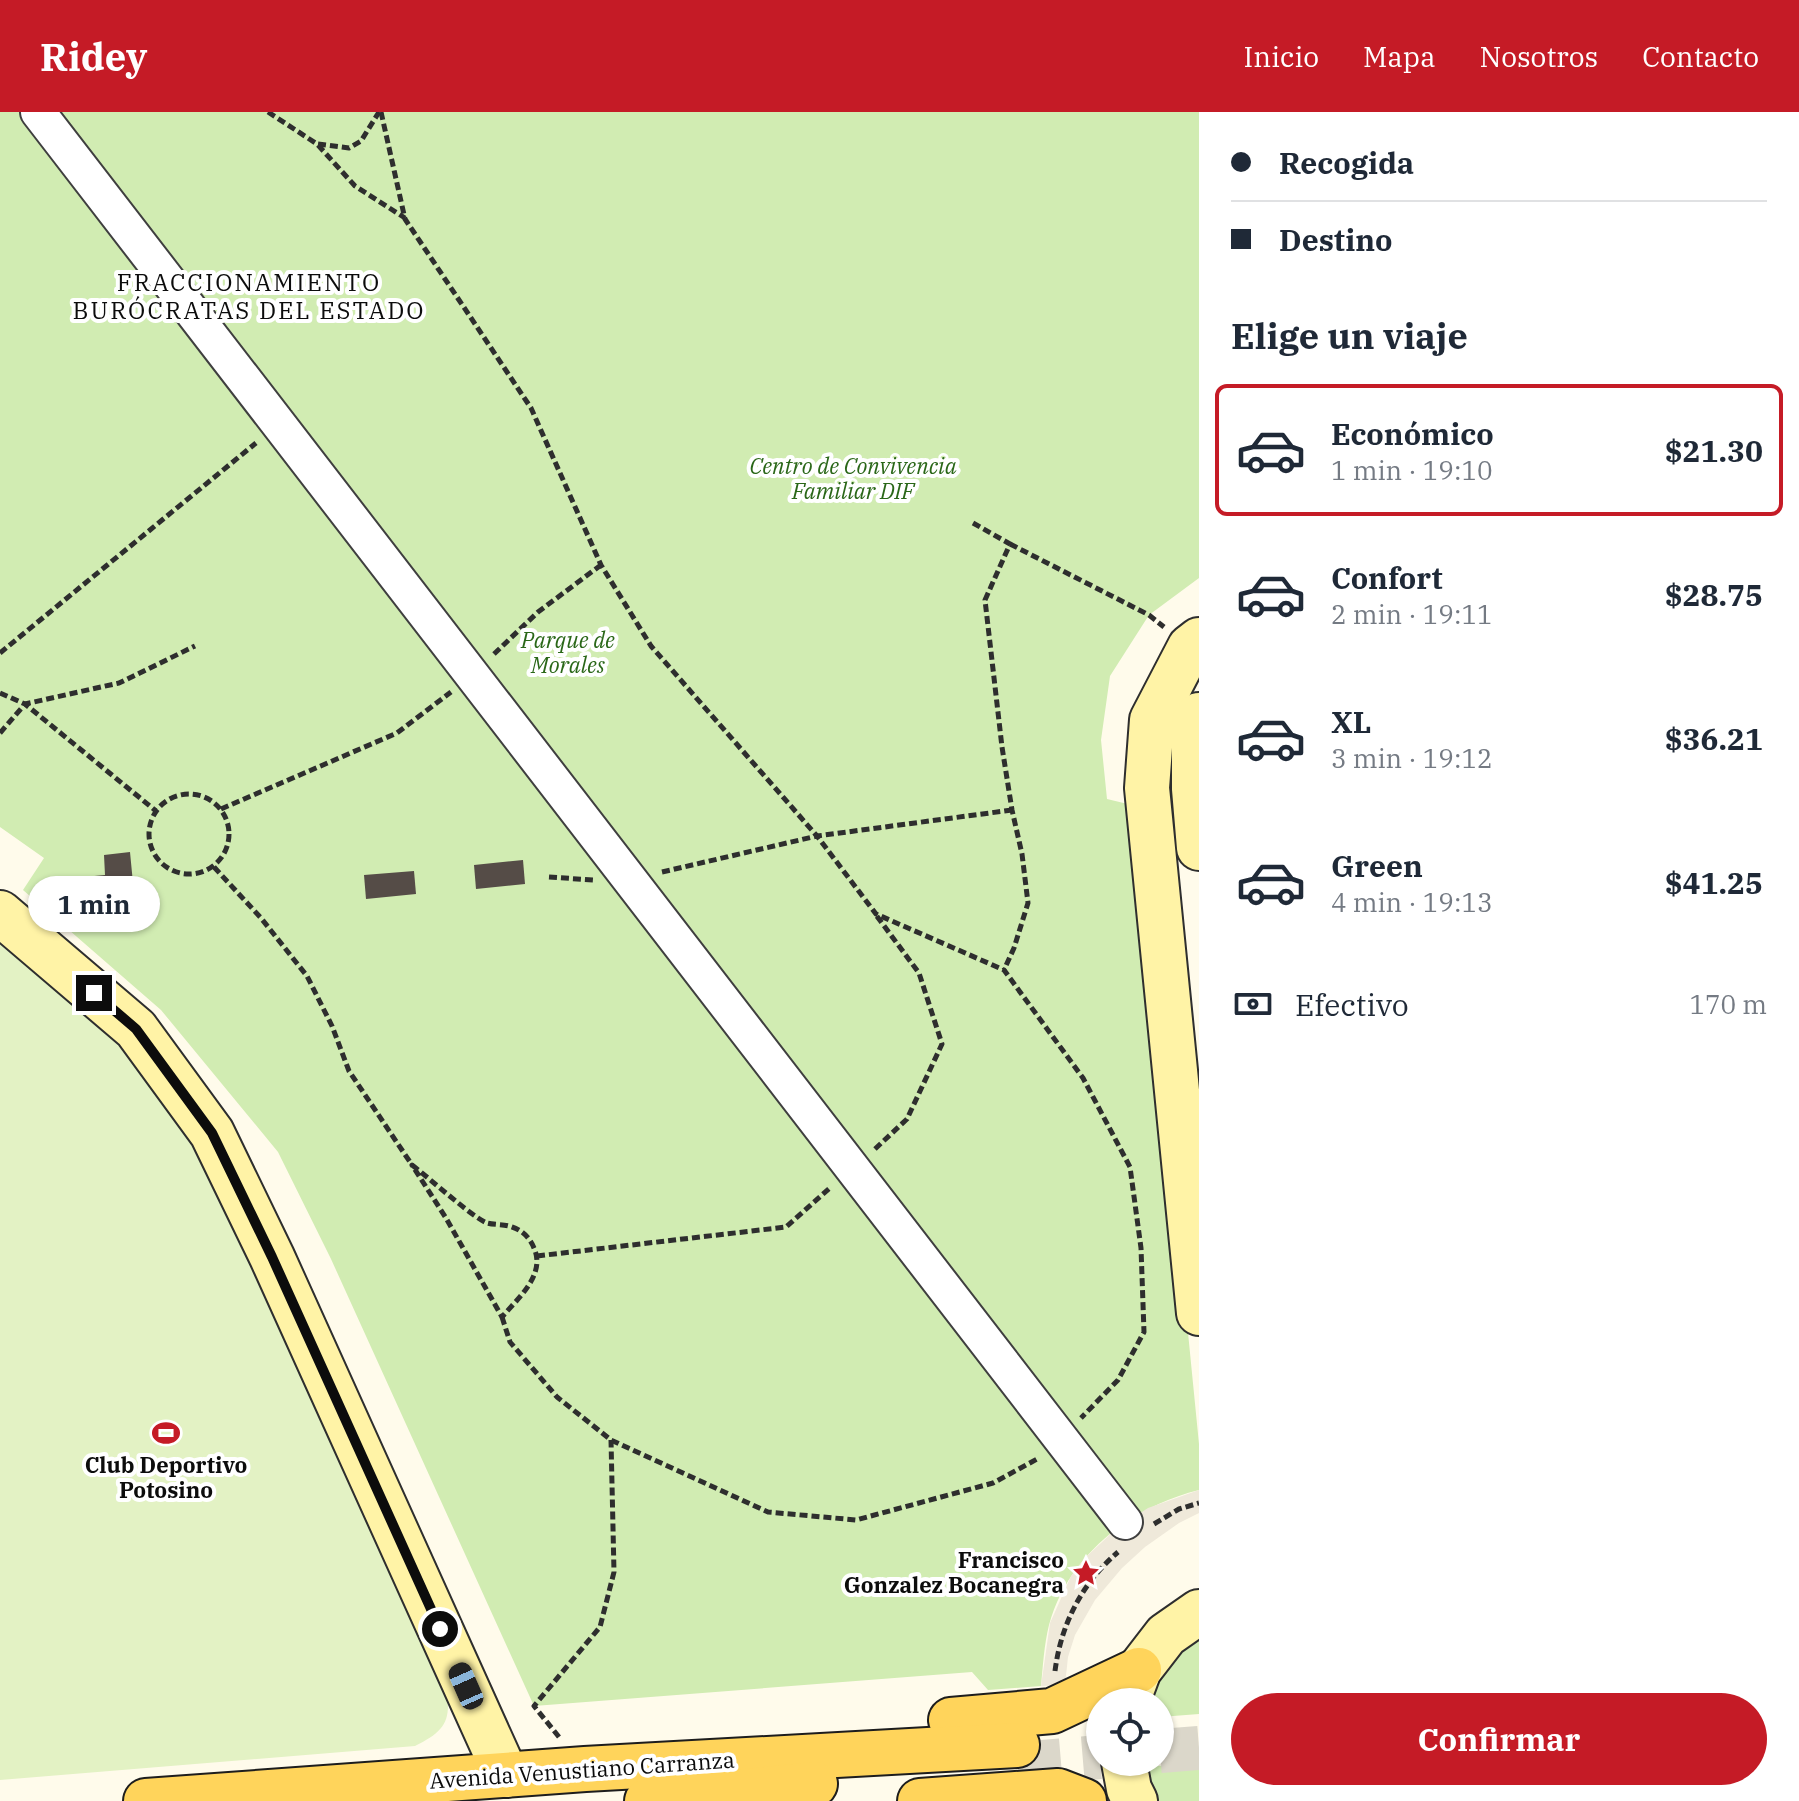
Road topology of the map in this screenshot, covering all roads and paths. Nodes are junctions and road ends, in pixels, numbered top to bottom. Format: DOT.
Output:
graph roads {
  1 [pos="38,112"];
  2 [pos="268,112"];
  3 [pos="380,112"];
  4 [pos="317,144"];
  5 [pos="405,219"];
  6 [pos="279,424"];
  7 [pos="973,523"];
  8 [pos="1010,544"];
  9 [pos="601,565"];
  10 [pos="1194,644"];
  11 [pos="195,646"];
  12 [pos="0,653"];
  13 [pos="473,676"];
  14 [pos="0,693"];
  15 [pos="25,704"];
  16 [pos="1199,715"];
  17 [pos="0,733"];
  18 [pos="1147,788"];
  19 [pos="1196,789"];
  20 [pos="221,809"];
  21 [pos="1012,810"];
  22 [pos="156,811"];
  23 [pos="817,836"];
  24 [pos="1199,848"];
  25 [pos="214,867"];
  26 [pos="627,876"];
  27 [pos="549,877"];
  28 [pos="0,913"];
  29 [pos="1004,970"];
  30 [pos="412,1165"];
  31 [pos="1199,1313"];
  32 [pos="502,1317"];
  33 [pos="1061,1438"];
  34 [pos="611,1440"];
  35 [pos="1199,1503"];
  36 [pos="1132,1533"];
  37 [pos="1199,1612"];
  38 [pos="1133,1686"];
  39 [pos="1052,1711"];
  40 [pos="585,1769"];
  41 [pos="506,1775"];
  42 [pos="1127,1776"];
  43 [pos="240,1797"];
  44 [pos="146,1801"];
  45 [pos="647,1801"];
  46 [pos="920,1801"];
  47 [pos="1084,1801"];
  48 [pos="1135,1801"];
  1 -- 6 [label="street"];
  2 -- 4 [label="path"];
  3 -- 4 [label="path"];
  3 -- 5 [label="path"];
  4 -- 5 [label="path"];
  5 -- 9 [label="path"];
  6 -- 12 [label="path"];
  6 -- 13 [label="street"];
  7 -- 8 [label="path"];
  8 -- 10 [label="path"];
  8 -- 21 [label="path"];
  9 -- 13 [label="path"];
  9 -- 23 [label="path"];
  10 -- 18 [label="street"];
  11 -- 15 [label="path"];
  13 -- 20 [label="path"];
  13 -- 26 [label="street"];
  14 -- 15 [label="path"];
  15 -- 17 [label="path"];
  15 -- 22 [label="path"];
  16 -- 19 [label="street"];
  18 -- 19 [label="street"];
  18 -- 31 [label="street"];
  19 -- 24 [label="street"];
  20 -- 22 [label="path"];
  20 -- 25 [label="path"];
  21 -- 23 [label="path"];
  21 -- 29 [label="path"];
  22 -- 25 [label="path"];
  23 -- 26 [label="path"];
  23 -- 29 [label="path"];
  25 -- 30 [label="path"];
  26 -- 27 [label="path"];
  26 -- 33 [label="street"];
  28 -- 41 [label="street"];
  29 -- 33 [label="path"];
  30 -- 32 [label="path"];
  30 -- 32 [label="path"];
  32 -- 34 [label="path"];
  33 -- 34 [label="path"];
  33 -- 36 [label="street"];
  34 -- 40 [label="path"];
  35 -- 36 [label="path"];
  36 -- 39 [label="path"];
  37 -- 38 [label="street"];
  38 -- 39 [label="main road"];
  39 -- 40 [label="main road"];
  40 -- 41 [label="main road, Avenida Venustiano Carranza"];
  40 -- 45 [label="main road, Avenida Venustiano Carranza"];
  41 -- 43 [label="main road, Avenida Venustiano Carranza"];
  42 -- 48 [label="street"];
  43 -- 44 [label="main road, Avenida Venustiano Carranza"];
  46 -- 47 [label="main road"];
}
